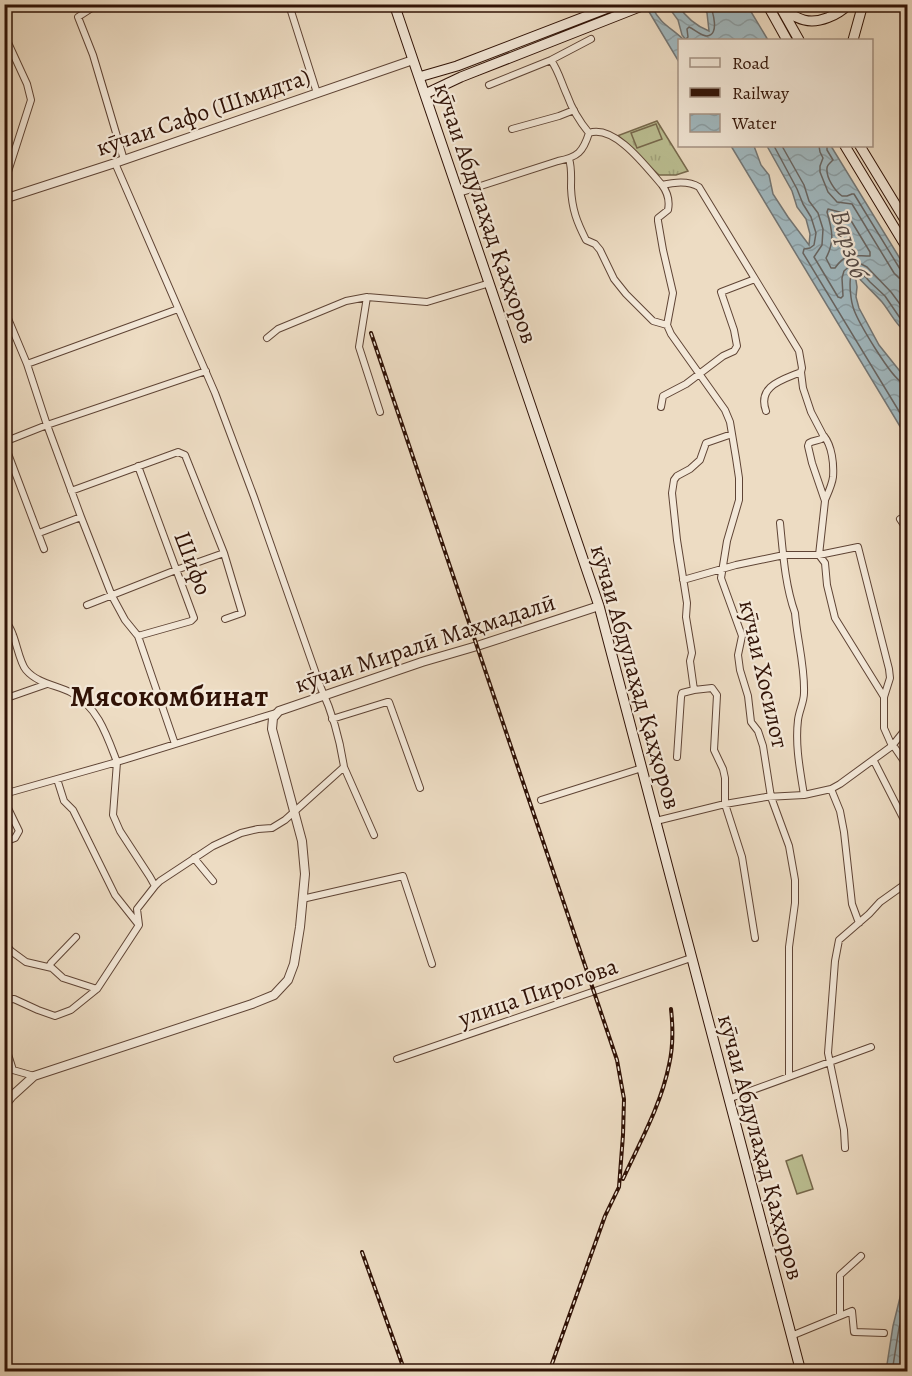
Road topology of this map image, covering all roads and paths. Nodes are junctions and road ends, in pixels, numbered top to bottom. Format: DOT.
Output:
graph roads {
  1 [pos="98,4"];
  2 [pos="394,4"];
  3 [pos="618,4"];
  4 [pos="647,4"];
  5 [pos="767,4"];
  6 [pos="849,4"];
  7 [pos="863,4"];
  8 [pos="780,7"];
  9 [pos="290,8"];
  10 [pos="4,34"];
  11 [pos="591,39"];
  12 [pos="786,39"];
  13 [pos="798,39"];
  14 [pos="854,39"];
  15 [pos="414,60"];
  16 [pos="551,60"];
  17 [pos="419,77"];
  18 [pos="489,85"];
  19 [pos="317,93"];
  20 [pos="425,94"];
  21 [pos="574,110"];
  22 [pos="512,129"];
  23 [pos="589,133"];
  24 [pos="846,147"];
  25 [pos="861,147"];
  26 [pos="569,159"];
  27 [pos="124,160"];
  28 [pos="115,163"];
  29 [pos="4,184"];
  30 [pos="662,185"];
  31 [pos="459,193"];
  32 [pos="4,199"];
  33 [pos="908,225"];
  34 [pos="908,250"];
  35 [pos="755,279"];
  36 [pos="490,283"];
  37 [pos="367,297"];
  38 [pos="4,309"];
  39 [pos="178,309"];
  40 [pos="667,325"];
  41 [pos="267,338"];
  42 [pos="27,364"];
  43 [pos="206,371"];
  44 [pos="801,372"];
  45 [pos="700,373"];
  46 [pos="661,407"];
  47 [pos="766,411"];
  48 [pos="380,412"];
  49 [pos="47,425"];
  50 [pos="732,434"];
  51 [pos="823,435"];
  52 [pos="4,442"];
  53 [pos="138,466"];
  54 [pos="71,490"];
  55 [pos="825,501"];
  56 [pos="81,517"];
  57 [pos="900,519"];
  58 [pos="780,523"];
  59 [pos="908,531"];
  60 [pos="39,532"];
  61 [pos="44,549"];
  62 [pos="224,553"];
  63 [pos="784,555"];
  64 [pos="819,555"];
  65 [pos="723,569"];
  66 [pos="176,570"];
  67 [pos="683,580"];
  68 [pos="112,596"];
  69 [pos="87,605"];
  70 [pos="599,606"];
  71 [pos="4,619"];
  72 [pos="225,619"];
  73 [pos="138,636"];
  74 [pos="47,684"];
  75 [pos="694,690"];
  76 [pos="324,695"];
  77 [pos="884,697"];
  78 [pos="4,699"];
  79 [pos="279,711"];
  80 [pos="332,719"];
  81 [pos="908,726"];
  82 [pos="175,744"];
  83 [pos="892,746"];
  84 [pos="677,757"];
  85 [pos="874,761"];
  86 [pos="117,762"];
  87 [pos="345,766"];
  88 [pos="908,766"];
  89 [pos="642,768"];
  90 [pos="57,779"];
  91 [pos="420,788"];
  92 [pos="831,789"];
  93 [pos="4,794"];
  94 [pos="804,795"];
  95 [pos="771,797"];
  96 [pos="4,800"];
  97 [pos="541,800"];
  98 [pos="725,804"];
  99 [pos="294,813"];
  100 [pos="903,818"];
  101 [pos="656,821"];
  102 [pos="374,835"];
  103 [pos="4,842"];
  104 [pos="194,858"];
  105 [pos="213,881"];
  106 [pos="908,882"];
  107 [pos="155,886"];
  108 [pos="302,899"];
  109 [pos="859,923"];
  110 [pos="139,925"];
  111 [pos="76,938"];
  112 [pos="755,938"];
  113 [pos="4,943"];
  114 [pos="8,952"];
  115 [pos="691,958"];
  116 [pos="432,964"];
  117 [pos="49,967"];
  118 [pos="97,989"];
  119 [pos="4,1000"];
  120 [pos="4,1042"];
  121 [pos="871,1047"];
  122 [pos="397,1059"];
  123 [pos="831,1062"];
  124 [pos="4,1070"];
  125 [pos="13,1070"];
  126 [pos="34,1076"];
  127 [pos="789,1076"];
  128 [pos="728,1099"];
  129 [pos="6,1100"];
  130 [pos="845,1148"];
  131 [pos="861,1256"];
  132 [pos="840,1315"];
  133 [pos="884,1333"];
  134 [pos="791,1335"];
  135 [pos="801,1371"];
  1 -- 27 [label="street"];
  2 -- 15 [label="main road, кӯчаи Абдулаҳад Қаҳҳоров"];
  3 -- 17 [label="main road"];
  4 -- 20 [label="main road"];
  5 -- 12 [label="main road"];
  6 -- 8 [label="main road"];
  7 -- 14 [label="main road"];
  8 -- 13 [label="main road"];
  9 -- 19 [label="street"];
  10 -- 29 [label="street"];
  11 -- 16 [label="street"];
  15 -- 17 [label="main road, кӯчаи Абдулаҳад Қаҳҳоров"];
  15 -- 19 [label="street, кӯчаи Сафо (Шмидта)"];
  16 -- 18 [label="street"];
  16 -- 21 [label="street"];
  17 -- 20 [label="main road, кӯчаи Абдулаҳад Қаҳҳоров"];
  19 -- 27 [label="street, кӯчаи Сафо (Шмидта)"];
  20 -- 31 [label="main road, кӯчаи Абдулаҳад Қаҳҳоров"];
  21 -- 22 [label="street"];
  21 -- 23 [label="street"];
  23 -- 26 [label="street"];
  23 -- 30 [label="street"];
  24 -- 34 [label="main road"];
  25 -- 33 [label="main road"];
  26 -- 31 [label="street"];
  26 -- 40 [label="street, кӯчаи Хосилот"];
  27 -- 28 [label="street, кӯчаи Сафо (Шмидта)"];
  28 -- 32 [label="street, кӯчаи Сафо (Шмидта)"];
  28 -- 39 [label="street"];
  30 -- 35 [label="street"];
  30 -- 40 [label="street"];
  31 -- 36 [label="main road, кӯчаи Абдулаҳад Қаҳҳоров"];
  35 -- 44 [label="street"];
  35 -- 45 [label="street"];
  36 -- 37 [label="street"];
  36 -- 70 [label="main road, кӯчаи Абдулаҳад Қаҳҳоров"];
  37 -- 41 [label="street"];
  37 -- 48 [label="street"];
  38 -- 42 [label="street"];
  39 -- 42 [label="street"];
  39 -- 43 [label="street"];
  40 -- 45 [label="street, кӯчаи Хосилот"];
  42 -- 49 [label="street"];
  43 -- 49 [label="street"];
  43 -- 76 [label="street"];
  44 -- 47 [label="street"];
  44 -- 51 [label="street"];
  45 -- 46 [label="street"];
  45 -- 50 [label="street, кӯчаи Хосилот"];
  49 -- 52 [label="street"];
  49 -- 54 [label="street"];
  50 -- 65 [label="street, кӯчаи Хосилот"];
  50 -- 67 [label="street"];
  51 -- 55 [label="street"];
  51 -- 55 [label="street"];
  52 -- 60 [label="street"];
  53 -- 54 [label="street"];
  53 -- 62 [label="street"];
  53 -- 66 [label="street, Шифо"];
  54 -- 56 [label="street"];
  55 -- 64 [label="street"];
  56 -- 60 [label="street"];
  56 -- 68 [label="street"];
  57 -- 59 [label="street"];
  58 -- 63 [label="street"];
  60 -- 61 [label="street"];
  62 -- 66 [label="street"];
  62 -- 72 [label="street"];
  63 -- 64 [label="street"];
  63 -- 65 [label="street"];
  63 -- 94 [label="street"];
  64 -- 77 [label="street"];
  64 -- 77 [label="street"];
  65 -- 67 [label="street"];
  65 -- 95 [label="street, кӯчаи Хосилот"];
  66 -- 68 [label="street"];
  66 -- 73 [label="street, Шифо"];
  67 -- 75 [label="street"];
  68 -- 69 [label="street"];
  68 -- 73 [label="street"];
  70 -- 76 [label="street, кӯчаи Миралӣ Маҳмадалӣ"];
  70 -- 89 [label="main road, кӯчаи Абдулаҳад Қаҳҳоров"];
  71 -- 74 [label="street"];
  73 -- 82 [label="street"];
  74 -- 78 [label="street"];
  74 -- 86 [label="street"];
  75 -- 84 [label="street"];
  75 -- 98 [label="street"];
  76 -- 79 [label="street, кӯчаи Миралӣ Маҳмадалӣ"];
  76 -- 80 [label="street"];
  77 -- 83 [label="street"];
  79 -- 82 [label="street"];
  79 -- 99 [label="street, кӯчаи Миралӣ Маҳмадалӣ"];
  80 -- 87 [label="street"];
  80 -- 91 [label="street"];
  81 -- 83 [label="street"];
  82 -- 86 [label="street"];
  83 -- 85 [label="street"];
  83 -- 88 [label="street"];
  85 -- 92 [label="street"];
  85 -- 100 [label="street"];
  86 -- 90 [label="street"];
  86 -- 107 [label="street"];
  87 -- 99 [label="street"];
  87 -- 102 [label="street"];
  89 -- 97 [label="street"];
  89 -- 101 [label="main road, кӯчаи Абдулаҳад Қаҳҳоров"];
  90 -- 93 [label="street"];
  90 -- 110 [label="street"];
  92 -- 94 [label="street"];
  92 -- 109 [label="street"];
  94 -- 95 [label="street"];
  95 -- 98 [label="street"];
  95 -- 127 [label="street, кӯчаи Хосилот"];
  96 -- 103 [label="street"];
  98 -- 101 [label="street"];
  98 -- 112 [label="street"];
  99 -- 104 [label="street"];
  99 -- 108 [label="street, кӯчаи Миралӣ Маҳмадалӣ"];
  101 -- 115 [label="main road, кӯчаи Абдулаҳад Қаҳҳоров"];
  104 -- 105 [label="street"];
  104 -- 107 [label="street"];
  106 -- 109 [label="street"];
  107 -- 110 [label="street"];
  108 -- 116 [label="street"];
  108 -- 126 [label="street, кӯчаи Миралӣ Маҳмадалӣ"];
  109 -- 123 [label="street"];
  110 -- 118 [label="street"];
  111 -- 117 [label="street"];
  113 -- 114 [label="street"];
  114 -- 117 [label="street"];
  115 -- 122 [label="street, улица Пирогова"];
  115 -- 128 [label="main road, кӯчаи Абдулаҳад Қаҳҳоров"];
  117 -- 118 [label="street"];
  118 -- 119 [label="street"];
  120 -- 125 [label="street"];
  121 -- 123 [label="street"];
  123 -- 127 [label="street"];
  123 -- 130 [label="street"];
  124 -- 125 [label="street"];
  125 -- 126 [label="street"];
  126 -- 129 [label="street, кӯчаи Миралӣ Маҳмадалӣ"];
  127 -- 128 [label="street"];
  128 -- 134 [label="main road, кӯчаи Абдулаҳад Қаҳҳоров"];
  131 -- 132 [label="street"];
  132 -- 133 [label="street"];
  132 -- 134 [label="street"];
  134 -- 135 [label="main road, кӯчаи Абдулаҳад Қаҳҳоров"];
}
